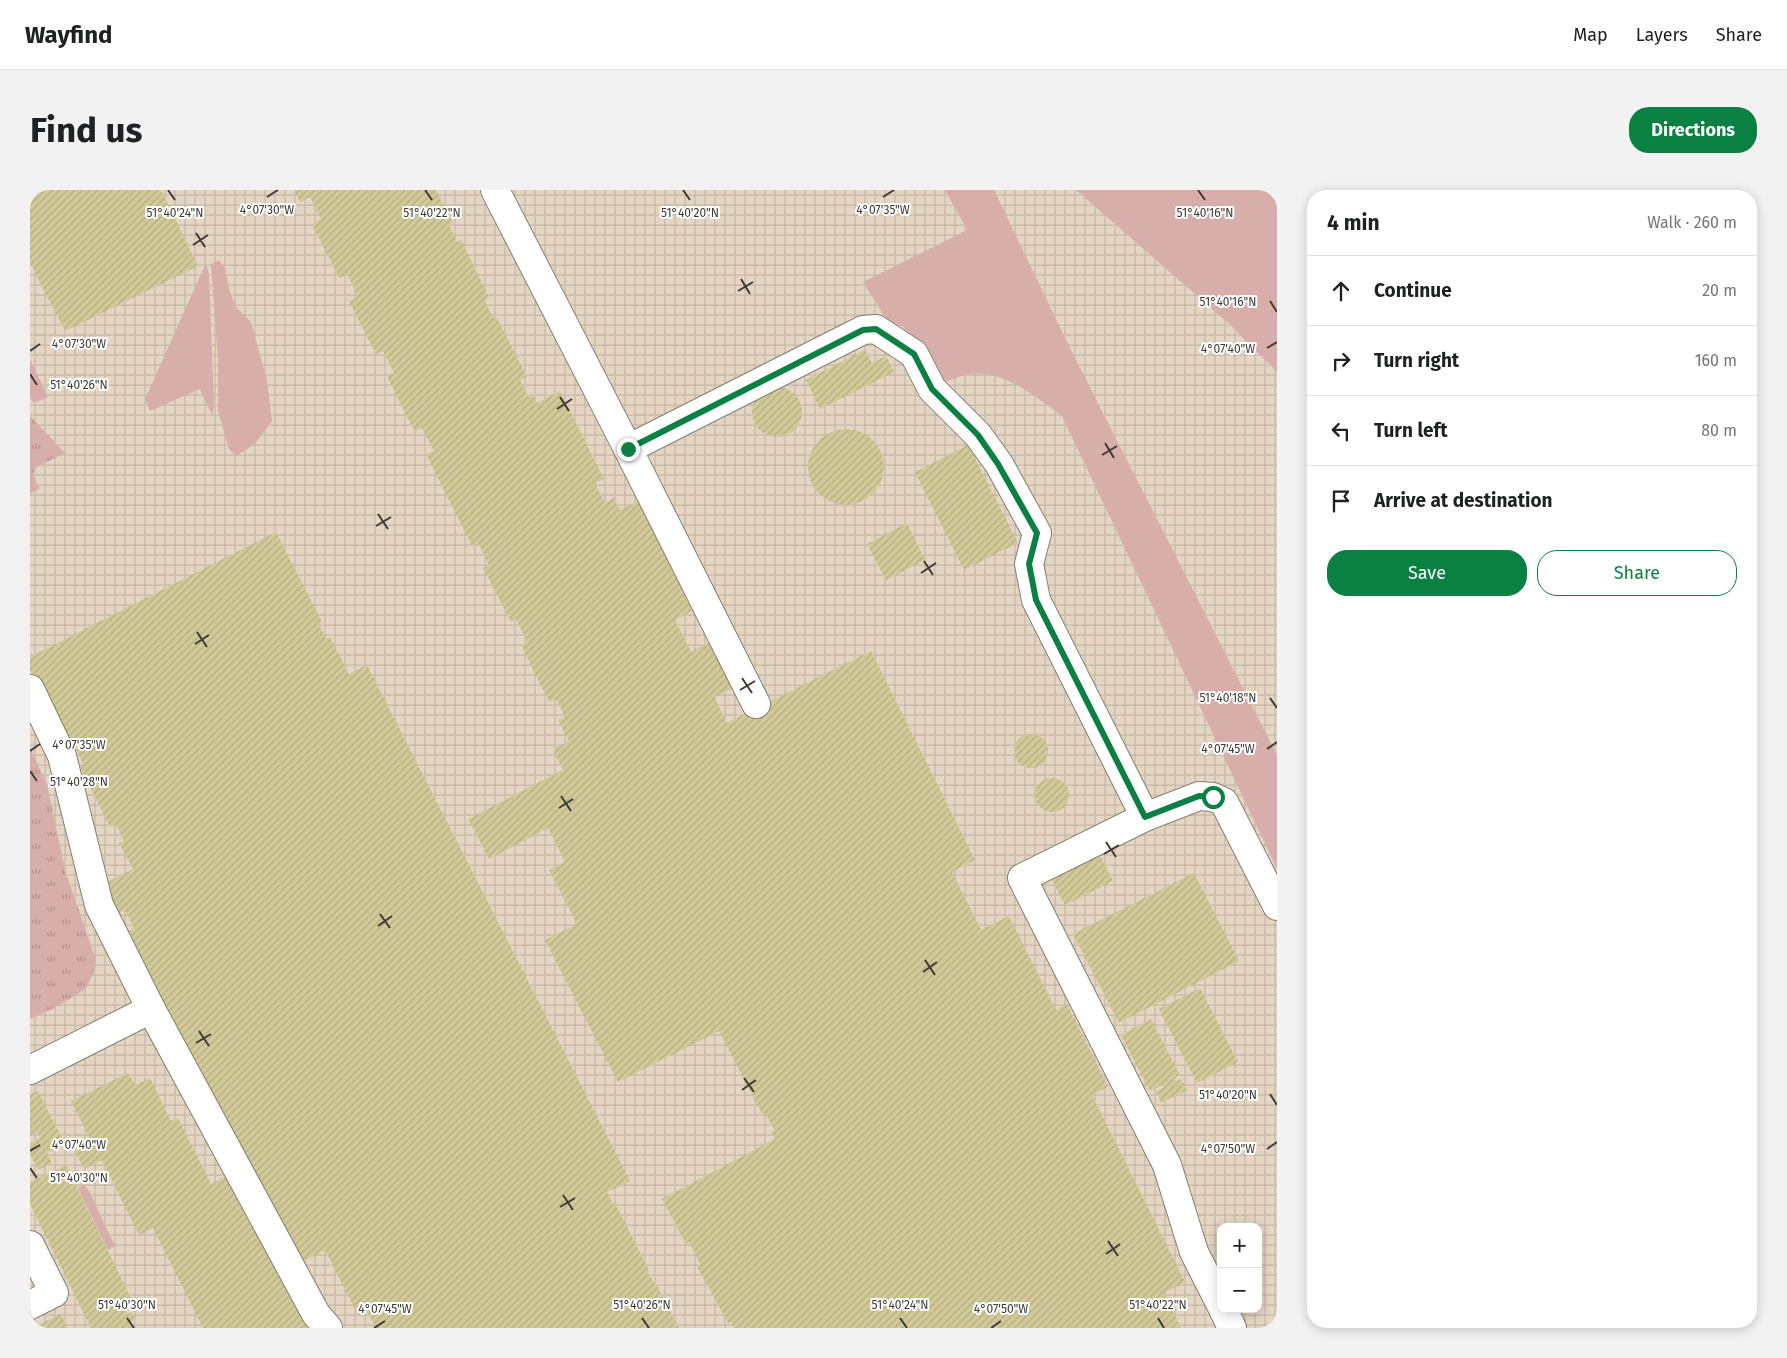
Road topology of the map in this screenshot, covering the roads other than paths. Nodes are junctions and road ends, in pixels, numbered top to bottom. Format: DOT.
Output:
graph roads {
  1 [pos="495,190"];
  2 [pos="628,449"];
  3 [pos="30,689"];
  4 [pos="756,704"];
  5 [pos="1145,817"];
  6 [pos="1277,906"];
  7 [pos="151,1009"];
  8 [pos="30,1070"];
  9 [pos="31,1248"];
  10 [pos="1217,1297"];
  11 [pos="30,1305"];
  12 [pos="1225,1313"];
  13 [pos="328,1328"];
  14 [pos="1232,1328"];
  1 -- 2 [label="lane"];
  2 -- 4 [label="lane"];
  2 -- 5 [label="lane"];
  3 -- 7 [label="lane"];
  5 -- 6 [label="lane"];
  5 -- 10 [label="lane"];
  7 -- 8 [label="lane"];
  7 -- 13 [label="lane"];
  9 -- 11 [label="lane"];
  12 -- 14 [label="lane"];
}
